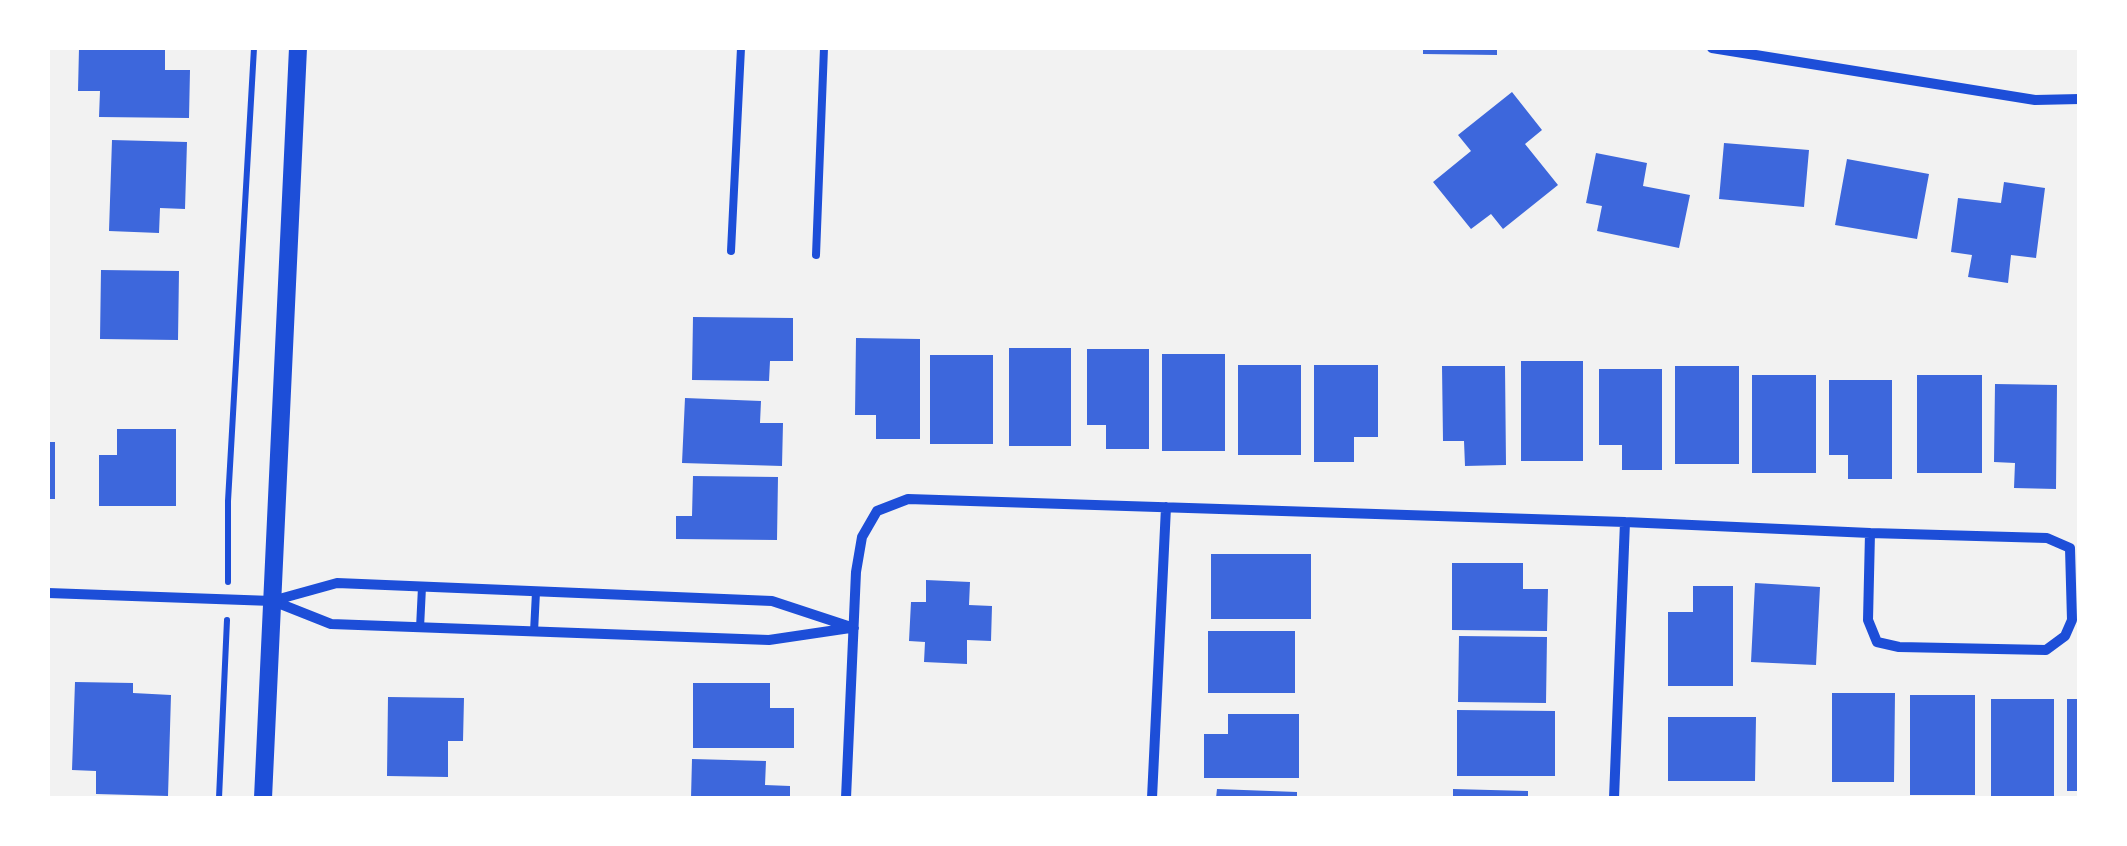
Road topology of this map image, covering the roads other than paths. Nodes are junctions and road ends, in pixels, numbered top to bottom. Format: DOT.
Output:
graph roads {
  1 [pos="298,48"];
  2 [pos="742,48"];
  3 [pos="824,48"];
  4 [pos="1712,48"];
  5 [pos="2080,100"];
  6 [pos="731,251"];
  7 [pos="816,255"];
  8 [pos="1166,507"];
  9 [pos="1625,522"];
  10 [pos="1870,533"];
  11 [pos="422,587"];
  12 [pos="536,592"];
  13 [pos="48,593"];
  14 [pos="272,601"];
  15 [pos="420,628"];
  16 [pos="854,628"];
  17 [pos="534,632"];
  18 [pos="262,798"];
  19 [pos="846,798"];
  20 [pos="1152,798"];
  21 [pos="1614,798"];
  1 -- 14 [label="street"];
  2 -- 6 [label="lane"];
  3 -- 7 [label="lane"];
  4 -- 5 [label="street"];
  8 -- 9 [label="street"];
  8 -- 16 [label="street"];
  8 -- 20 [label="street"];
  9 -- 10 [label="street"];
  9 -- 21 [label="street"];
  10 -- 10 [label="street"];
  11 -- 12 [label="street"];
  11 -- 14 [label="street"];
  11 -- 15 [label="lane"];
  12 -- 16 [label="street"];
  12 -- 17 [label="lane"];
  13 -- 14 [label="street"];
  14 -- 15 [label="street"];
  14 -- 18 [label="street"];
  15 -- 17 [label="street"];
  16 -- 17 [label="street"];
  16 -- 19 [label="street"];
}
